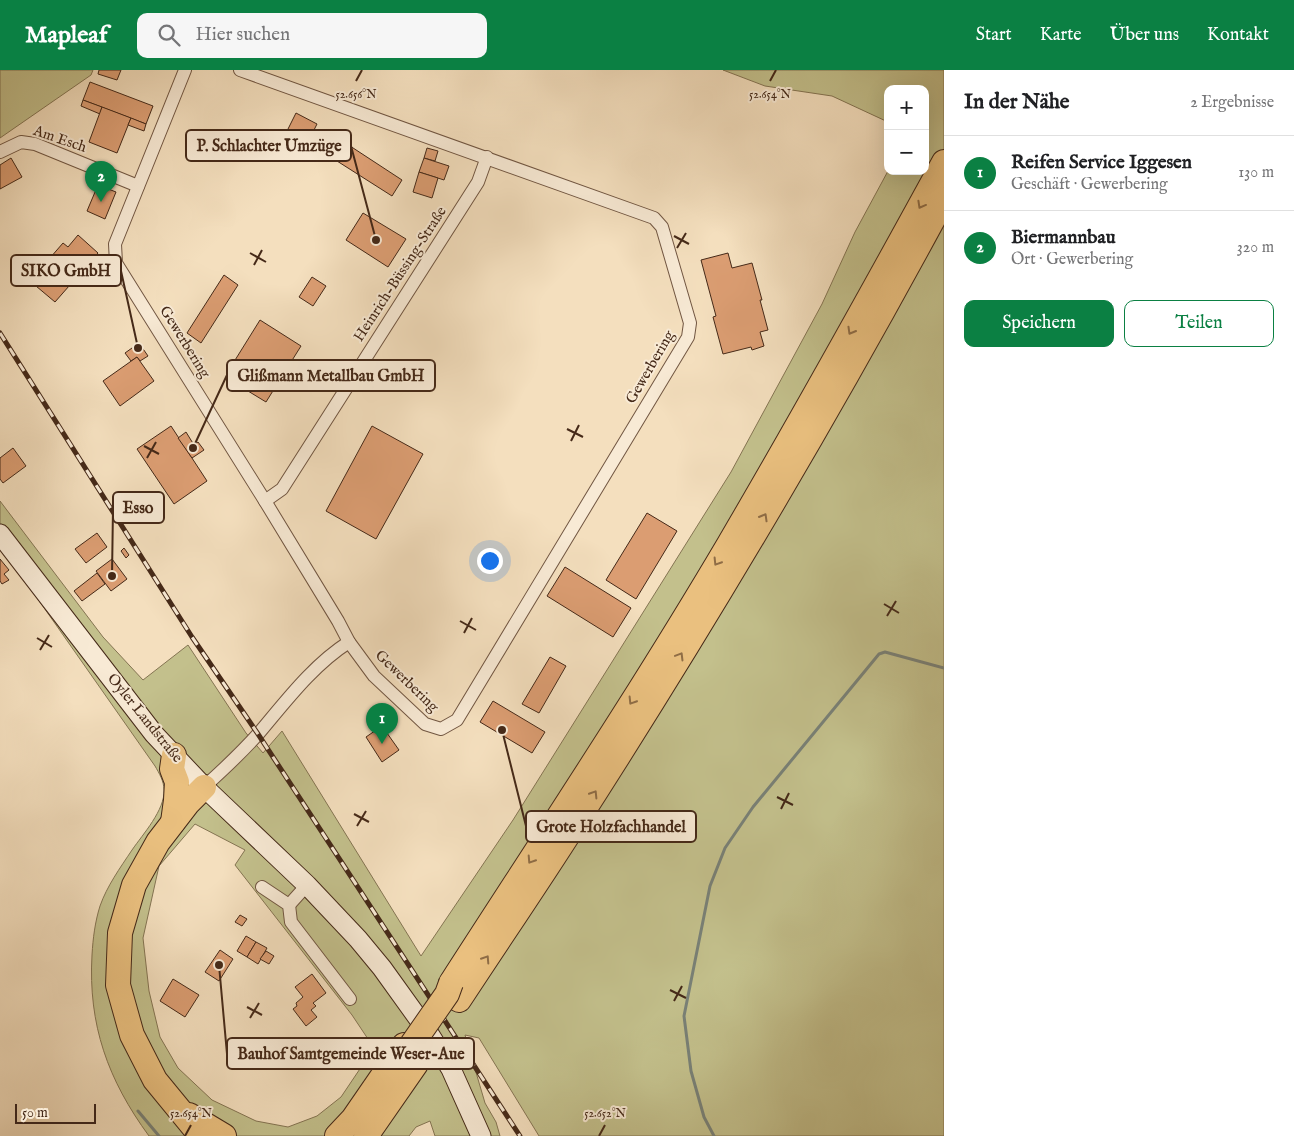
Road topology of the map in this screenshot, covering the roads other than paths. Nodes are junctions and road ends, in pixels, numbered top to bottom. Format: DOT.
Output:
graph roads {
  1 [pos="185,70"];
  2 [pos="240,70"];
  3 [pos="0,152"];
  4 [pos="487,158"];
  5 [pos="944,162"];
  6 [pos="138,186"];
  7 [pos="944,199"];
  8 [pos="265,501"];
  9 [pos="0,534"];
  10 [pos="349,642"];
  11 [pos="174,755"];
  12 [pos="204,787"];
  13 [pos="173,822"];
  14 [pos="307,885"];
  15 [pos="262,887"];
  16 [pos="289,905"];
  17 [pos="455,992"];
  18 [pos="350,999"];
  19 [pos="409,1053"];
  20 [pos="181,1110"];
  21 [pos="201,1136"];
  22 [pos="224,1136"];
  23 [pos="336,1136"];
  24 [pos="350,1136"];
  25 [pos="366,1136"];
  26 [pos="481,1136"];
  1 -- 6 [label="street, Gewerbering"];
  2 -- 4 [label="street, Gewerbering"];
  3 -- 6 [label="street, Am Esch"];
  4 -- 8 [label="street, Heinrich-Büssing-Straße"];
  4 -- 10 [label="street, Gewerbering"];
  5 -- 17 [label="highway, one-way"];
  6 -- 8 [label="street, Gewerbering"];
  17 -- 7 [label="highway, one-way"];
  8 -- 10 [label="street, Gewerbering"];
  9 -- 11 [label="main road, Oyler Landstraße"];
  10 -- 12 [label="street"];
  11 -- 12 [label="main road, Oyler Landstraße"];
  11 -- 13 [label="highway"];
  12 -- 13 [label="highway"];
  12 -- 14 [label="main road, Oyler Landstraße"];
  13 -- 20 [label="highway"];
  14 -- 16 [label="street"];
  14 -- 26 [label="main road, Oyler Landstraße"];
  15 -- 16 [label="street"];
  16 -- 18 [label="street"];
  17 -- 19 [label="highway, bridge"];
  19 -- 23 [label="highway"];
  19 -- 24 [label="highway"];
  19 -- 25 [label="highway"];
  20 -- 21 [label="highway"];
  20 -- 22 [label="highway"];
}
